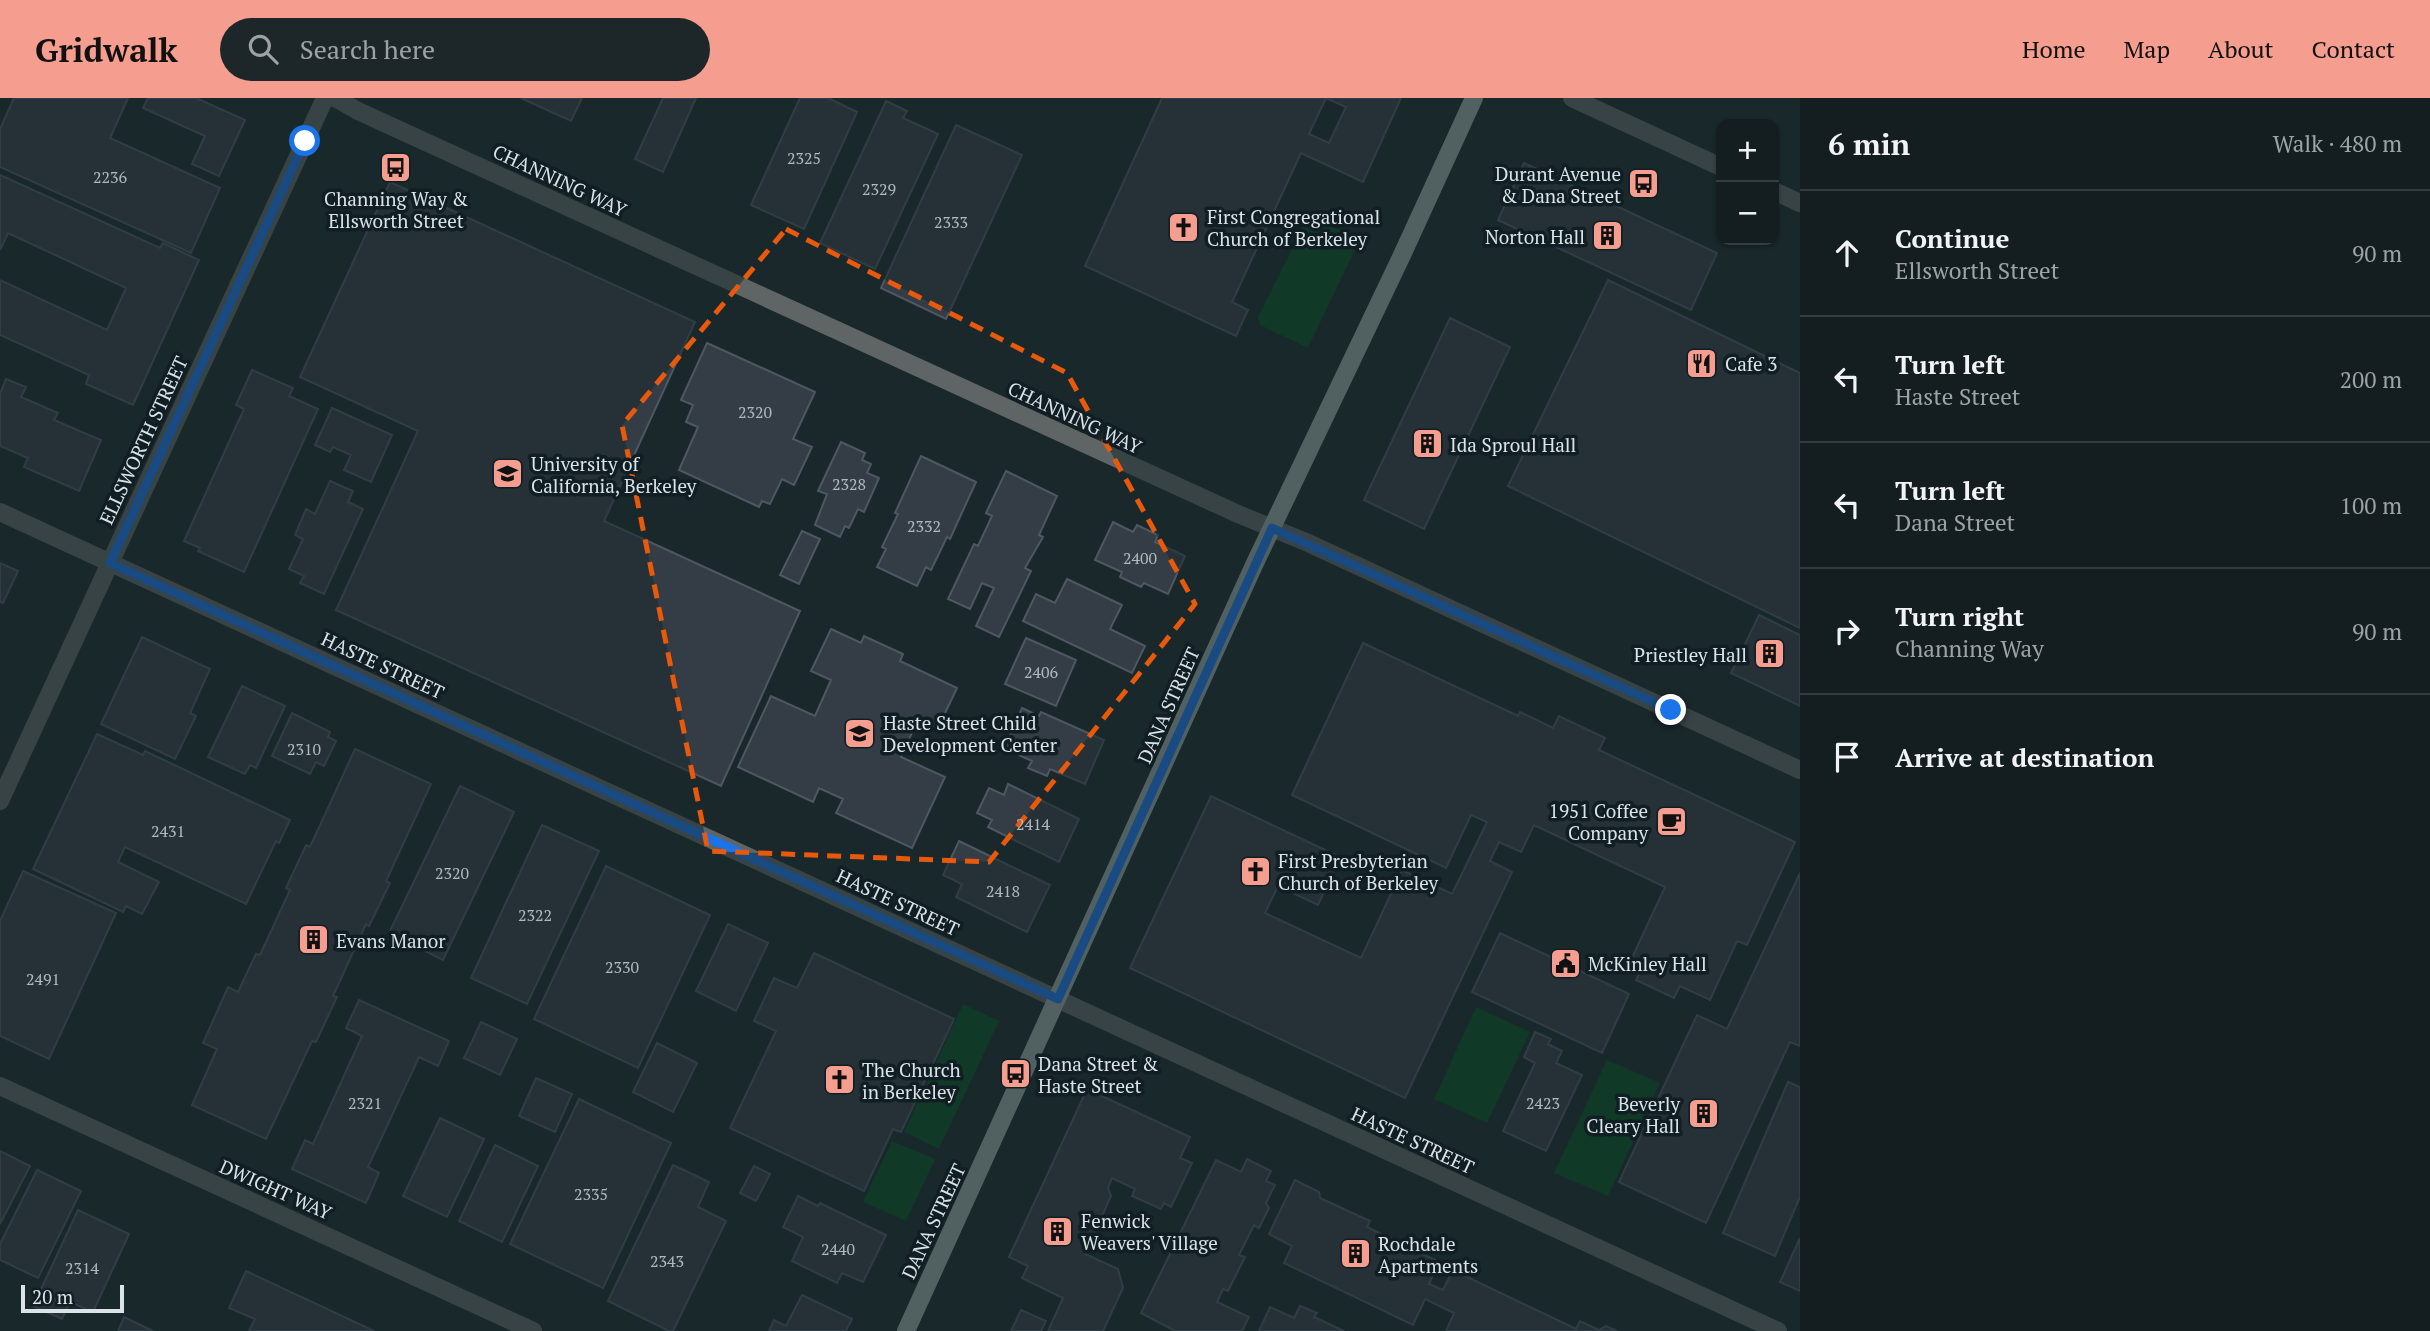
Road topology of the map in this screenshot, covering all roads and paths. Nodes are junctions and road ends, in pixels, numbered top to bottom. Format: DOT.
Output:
graph roads {
  1 [pos="325,98"];
  2 [pos="335,98"];
  3 [pos="1474,98"];
  4 [pos="1572,98"];
  5 [pos="1716,165"];
  6 [pos="1779,193"];
  7 [pos="1800,203"];
  8 [pos="0,512"];
  9 [pos="1272,528"];
  10 [pos="110,563"];
  11 [pos="1800,770"];
  12 [pos="0,801"];
  13 [pos="1058,999"];
  14 [pos="0,1086"];
  15 [pos="534,1331"];
  16 [pos="905,1331"];
  17 [pos="1778,1331"];
  1 -- 10 [label="street, ELLSWORTH STREET"];
  2 -- 9 [label="street, CHANNING WAY"];
  3 -- 9 [label="main road, DANA STREET"];
  4 -- 5 [label="street"];
  6 -- 7 [label="street"];
  8 -- 10 [label="street, HASTE STREET"];
  9 -- 11 [label="street, CHANNING WAY"];
  9 -- 13 [label="main road, DANA STREET"];
  10 -- 12 [label="street, ELLSWORTH STREET"];
  10 -- 13 [label="street, HASTE STREET"];
  13 -- 16 [label="main road, DANA STREET"];
  13 -- 17 [label="street, HASTE STREET"];
  14 -- 15 [label="street, DWIGHT WAY"];
}
